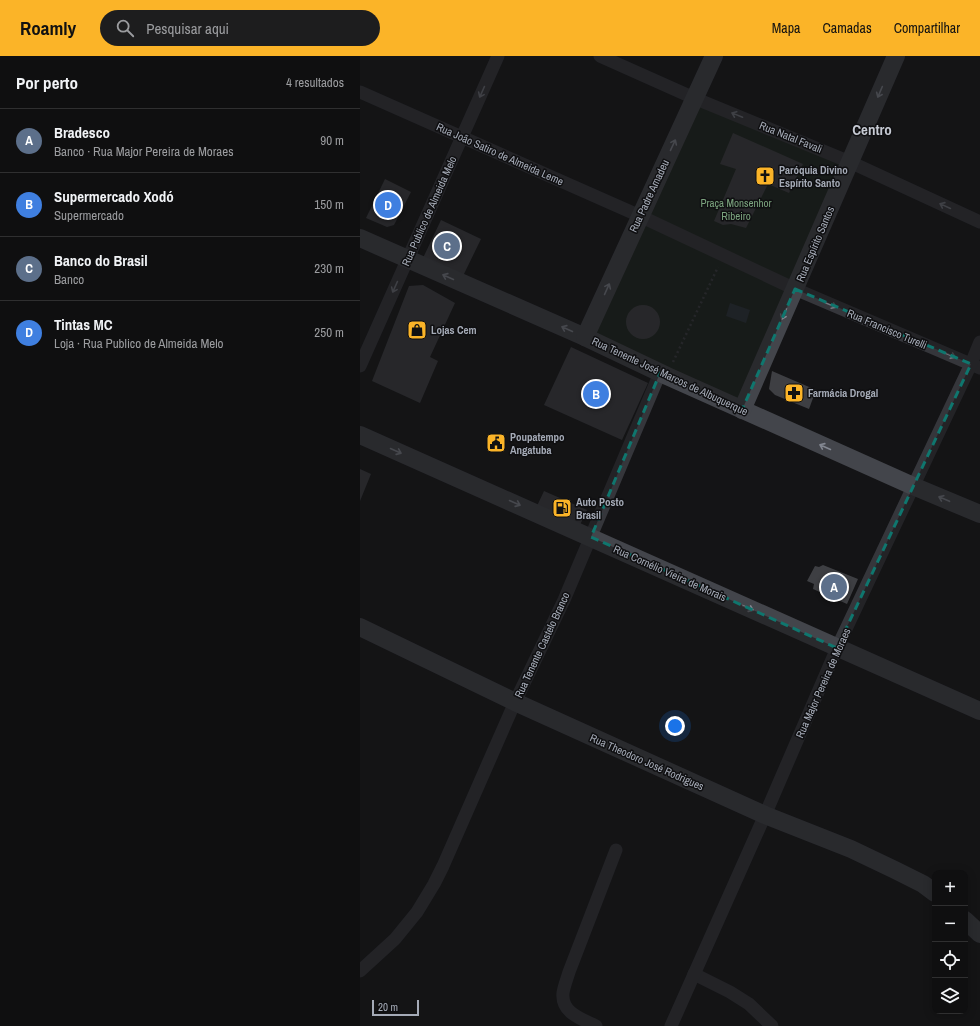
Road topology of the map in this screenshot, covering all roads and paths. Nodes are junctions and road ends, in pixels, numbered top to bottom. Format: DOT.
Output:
graph roads {
  1 [pos="498,56"];
  2 [pos="600,56"];
  3 [pos="714,56"];
  4 [pos="896,56"];
  5 [pos="360,92"];
  6 [pos="694,98"];
  7 [pos="462,137"];
  8 [pos="850,162"];
  9 [pos="640,216"];
  10 [pos="980,222"];
  11 [pos="360,238"];
  12 [pos="723,255"];
  13 [pos="408,259"];
  14 [pos="795,289"];
  15 [pos="585,337"];
  16 [pos="980,342"];
  17 [pos="360,366"];
  18 [pos="975,366"];
  19 [pos="663,375"];
  20 [pos="742,410"];
  21 [pos="360,435"];
  22 [pos="913,486"];
  23 [pos="980,514"];
  24 [pos="591,537"];
  25 [pos="360,628"];
  26 [pos="837,648"];
  27 [pos="515,702"];
  28 [pos="980,711"];
  29 [pos="765,815"];
  30 [pos="616,850"];
  31 [pos="932,891"];
  32 [pos="968,923"];
  33 [pos="980,934"];
  34 [pos="360,972"];
  35 [pos="694,974"];
  36 [pos="596,1026"];
  37 [pos="671,1026"];
  38 [pos="772,1026"];
  1 -- 7 [label="street, Rua Publico de Almeida Melo, one-way"];
  2 -- 6 [label="street, Rua Natal Favali"];
  3 -- 6 [label="street, Rua Padre Amadeu"];
  4 -- 8 [label="street, Rua Espírito Santos, one-way"];
  5 -- 7 [label="street, Rua João Satiro de Almeida Leme"];
  8 -- 6 [label="street, Rua Natal Favali, one-way"];
  9 -- 6 [label="street, Rua Padre Amadeu, one-way"];
  7 -- 9 [label="street, Rua João Satiro de Almeida Leme"];
  7 -- 13 [label="street, Rua Publico de Almeida Melo"];
  10 -- 8 [label="street, Rua Natal Favali, one-way"];
  8 -- 14 [label="street, Rua Espírito Santos"];
  9 -- 12 [label="street, Rua João Satiro de Almeida Leme"];
  15 -- 9 [label="street, Rua Padre Amadeu, one-way"];
  11 -- 13 [label="street, Rua Tenente José Marcos de Albuquerque"];
  12 -- 14 [label="street, Rua Francisco Turelli"];
  12 -- 19 [label="path"];
  15 -- 13 [label="street, Rua Tenente José Marcos de Albuquerque, one-way"];
  13 -- 17 [label="street, Rua Publico de Almeida Melo, one-way"];
  14 -- 18 [label="street, Rua Francisco Turelli, one-way"];
  14 -- 20 [label="street, Rua Espírito Santos, one-way"];
  15 -- 19 [label="street, Rua Tenente José Marcos de Albuquerque"];
  16 -- 18 [label="street, Rua Major Pereira de Moraes"];
  18 -- 22 [label="street, Rua Major Pereira de Moraes"];
  19 -- 20 [label="street, Rua Tenente José Marcos de Albuquerque"];
  19 -- 24 [label="street, Rua Tenente Castelo Branco"];
  22 -- 20 [label="street, Rua Tenente José Marcos de Albuquerque, one-way"];
  21 -- 24 [label="street, Rua Cornélio Vieira de Morais, one-way"];
  23 -- 22 [label="street, Rua Tenente José Marcos de Albuquerque, one-way"];
  22 -- 26 [label="street, Rua Major Pereira de Moraes"];
  24 -- 26 [label="street, Rua Cornélio Vieira de Morais, one-way"];
  24 -- 27 [label="street, Rua Tenente Castelo Branco"];
  25 -- 27 [label="street, Rua Theodoro José Rodrigues"];
  26 -- 28 [label="street, Rua Cornélio Vieira de Morais"];
  26 -- 29 [label="street, Rua Major Pereira de Moraes"];
  27 -- 29 [label="street, Rua Theodoro José Rodrigues"];
  27 -- 34 [label="street, Rua Tenente Castelo Branco"];
  29 -- 31 [label="street, Rua Theodoro José Rodrigues"];
  29 -- 35 [label="street, Rua Major Pereira de Moraes"];
  30 -- 36 [label="street"];
  32 -- 33 [label="street"];
  35 -- 37 [label="street, Rua Major Pereira de Moraes"];
  35 -- 38 [label="street"];
}
